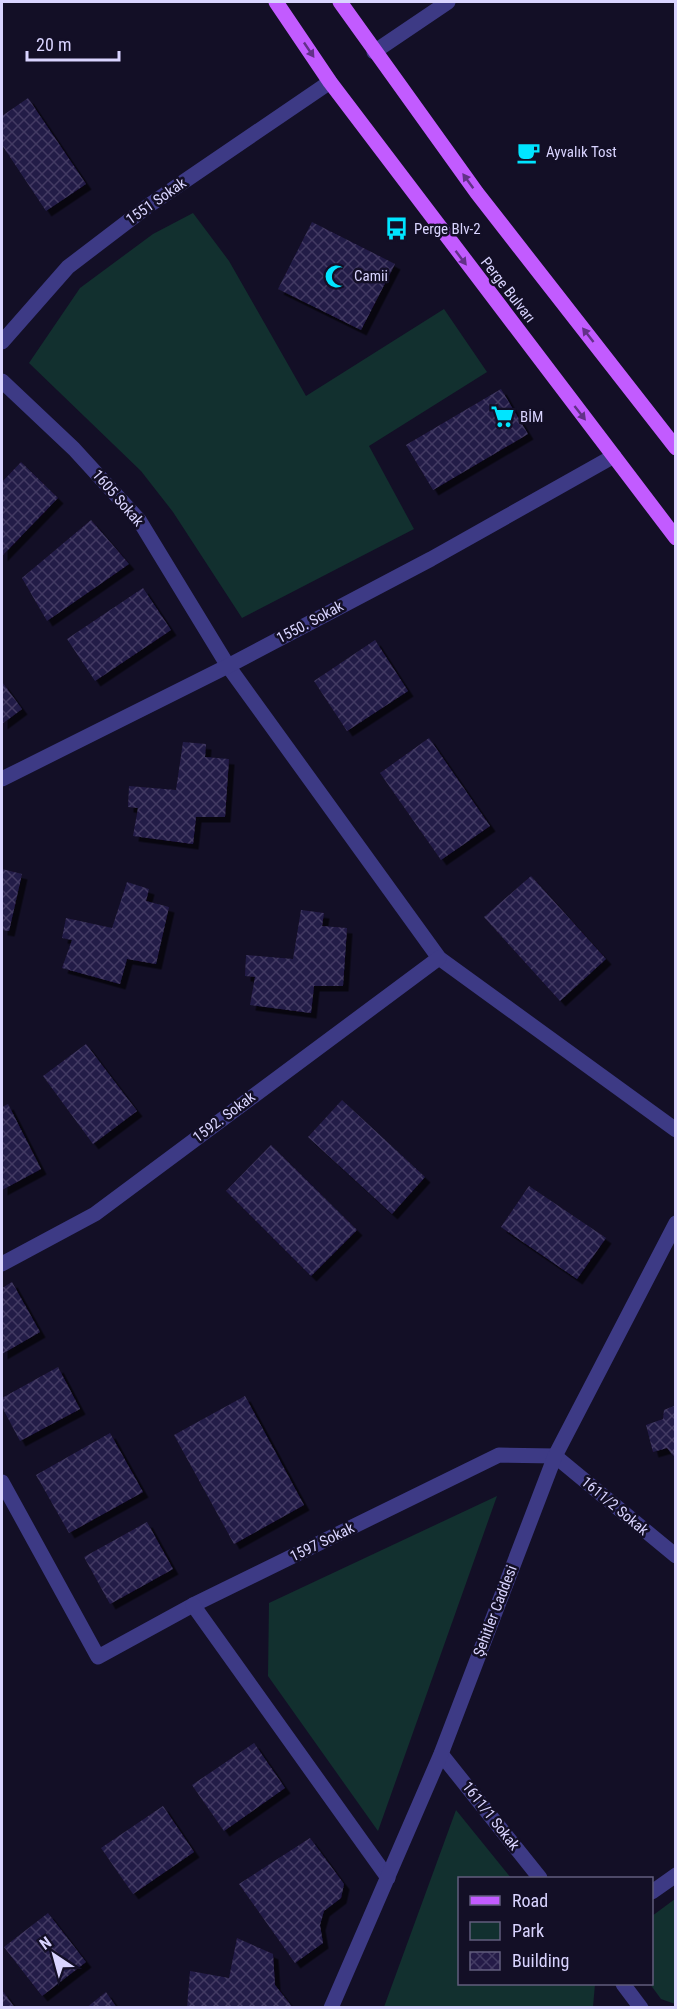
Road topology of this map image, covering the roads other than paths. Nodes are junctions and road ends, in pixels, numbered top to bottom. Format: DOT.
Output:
graph roads {
  1 [pos="276,2"];
  2 [pos="340,2"];
  3 [pos="448,2"];
  4 [pos="374,52"];
  5 [pos="330,82"];
  6 [pos="2,342"];
  7 [pos="2,381"];
  8 [pos="675,448"];
  9 [pos="614,456"];
  10 [pos="675,538"];
  11 [pos="228,666"];
  12 [pos="2,779"];
  13 [pos="439,958"];
  14 [pos="675,1131"];
  15 [pos="675,1223"];
  16 [pos="2,1264"];
  17 [pos="555,1456"];
  18 [pos="2,1482"];
  19 [pos="675,1556"];
  20 [pos="193,1605"];
  21 [pos="441,1754"];
  22 [pos="675,1875"];
  23 [pos="539,1877"];
  24 [pos="388,1878"];
  25 [pos="653,1891"];
  26 [pos="624,1985"];
  27 [pos="331,2007"];
  28 [pos="641,2007"];
  1 -- 5 [label="main road, Perge Bulvarı, one-way"];
  2 -- 4 [label="main road"];
  3 -- 4 [label="street"];
  8 -- 4 [label="main road, one-way"];
  5 -- 6 [label="street, 1551 Sokak"];
  5 -- 9 [label="main road, Perge Bulvarı, one-way"];
  7 -- 11 [label="street, 1605 Sokak"];
  9 -- 10 [label="main road, Perge Bulvarı"];
  9 -- 11 [label="street, 1550. Sokak"];
  11 -- 12 [label="street, 1550. Sokak"];
  11 -- 13 [label="street, 1605 Sokak"];
  13 -- 14 [label="street, 1605 Sokak"];
  13 -- 16 [label="street, 1592. Sokak"];
  15 -- 17 [label="street, Şehitler Caddesi"];
  17 -- 19 [label="street, 1611/2 Sokak"];
  17 -- 20 [label="street, 1597 Sokak"];
  17 -- 21 [label="street, Şehitler Caddesi"];
  18 -- 20 [label="street, 1597 Sokak"];
  20 -- 24 [label="street"];
  21 -- 23 [label="street, 1611/1 Sokak"];
  21 -- 24 [label="street, Şehitler Caddesi"];
  22 -- 25 [label="street"];
  24 -- 27 [label="street, Şehitler Caddesi"];
  26 -- 28 [label="street"];
}
